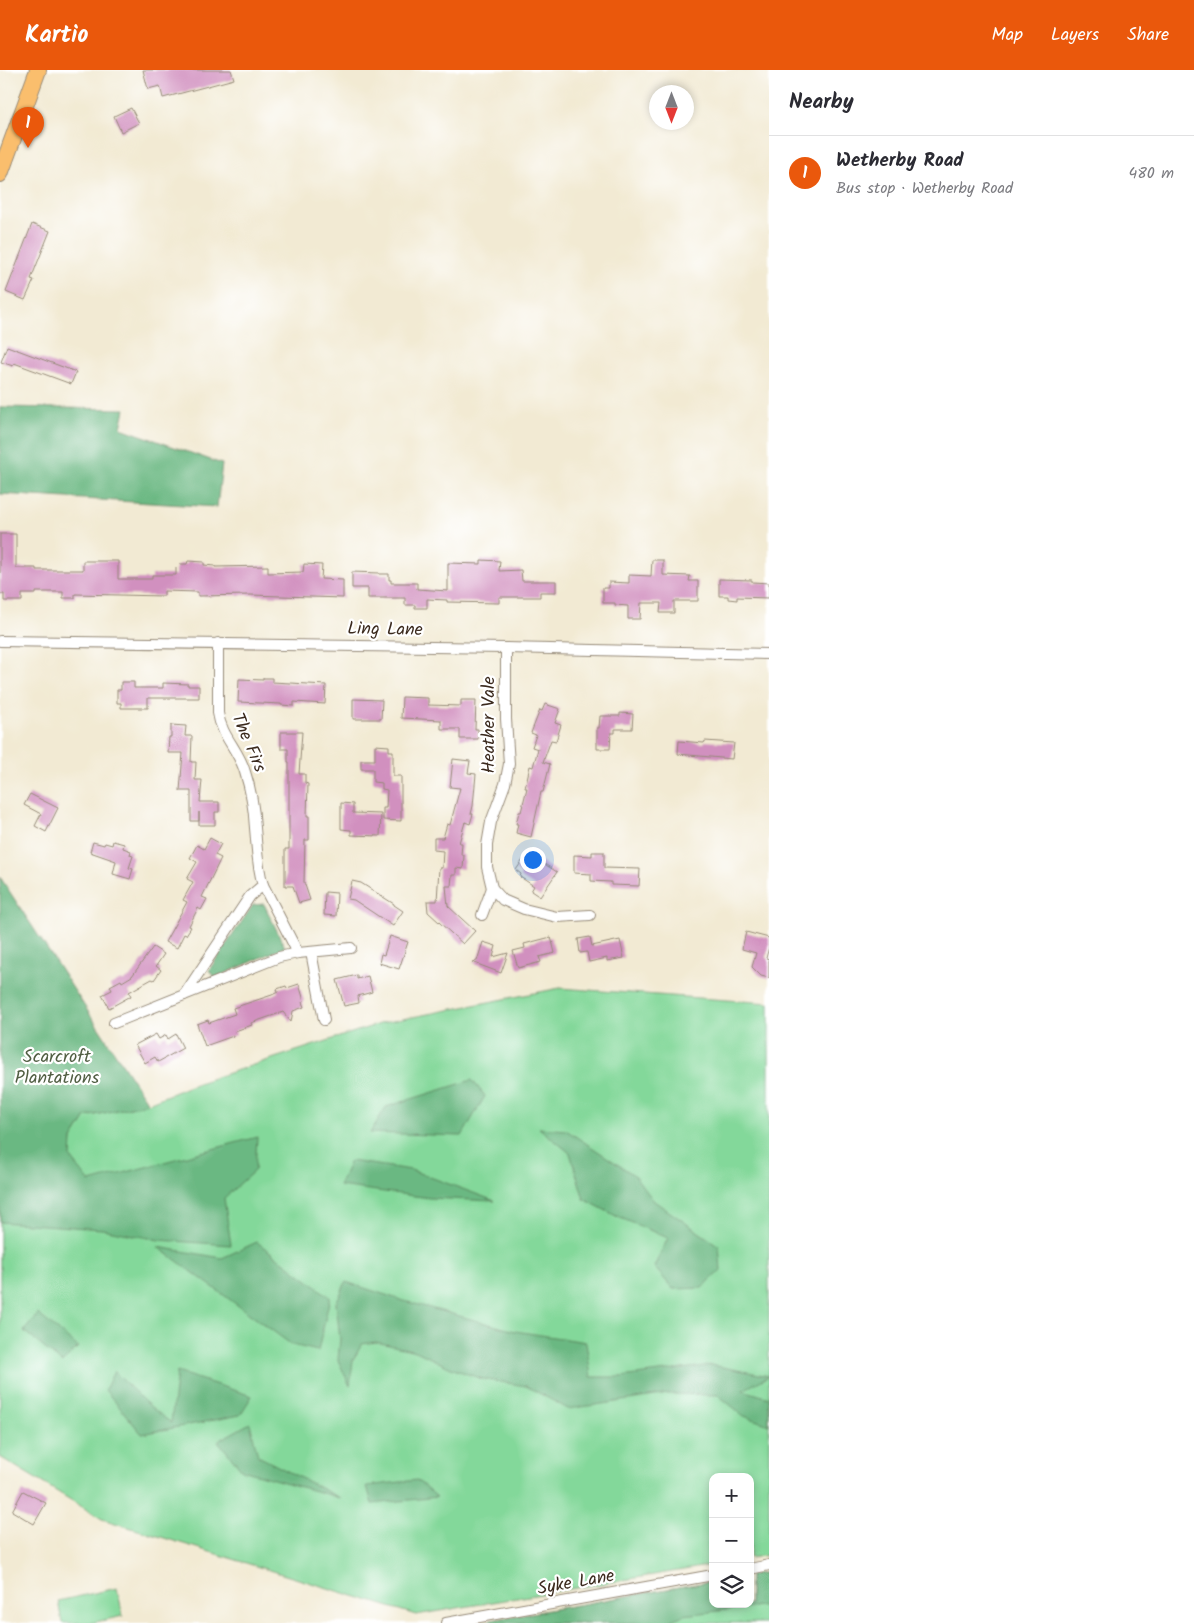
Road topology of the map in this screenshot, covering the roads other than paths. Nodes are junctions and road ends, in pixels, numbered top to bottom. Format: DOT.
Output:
graph roads {
  1 [pos="38,70"];
  2 [pos="0,174"];
  3 [pos="0,641"];
  4 [pos="218,644"];
  5 [pos="506,648"];
  6 [pos="769,654"];
  7 [pos="263,885"];
  8 [pos="492,888"];
  9 [pos="482,915"];
  10 [pos="590,915"];
  11 [pos="351,948"];
  12 [pos="311,952"];
  13 [pos="298,953"];
  14 [pos="184,995"];
  15 [pos="324,1020"];
  16 [pos="114,1023"];
  17 [pos="769,1565"];
  18 [pos="754,1568"];
  19 [pos="709,1576"];
  20 [pos="446,1623"];
  1 -- 2 [label="main road"];
  3 -- 4 [label="street, Ling Lane"];
  4 -- 5 [label="street, Ling Lane"];
  4 -- 7 [label="street, The Firs"];
  5 -- 6 [label="street, Ling Lane"];
  5 -- 8 [label="street, Heather Vale"];
  7 -- 13 [label="street, The Firs"];
  7 -- 14 [label="street"];
  8 -- 9 [label="street"];
  8 -- 10 [label="street"];
  11 -- 12 [label="street"];
  12 -- 13 [label="street"];
  12 -- 15 [label="street"];
  13 -- 14 [label="street"];
  14 -- 16 [label="street"];
  17 -- 18 [label="street"];
  19 -- 20 [label="street, Syke Lane"];
}
